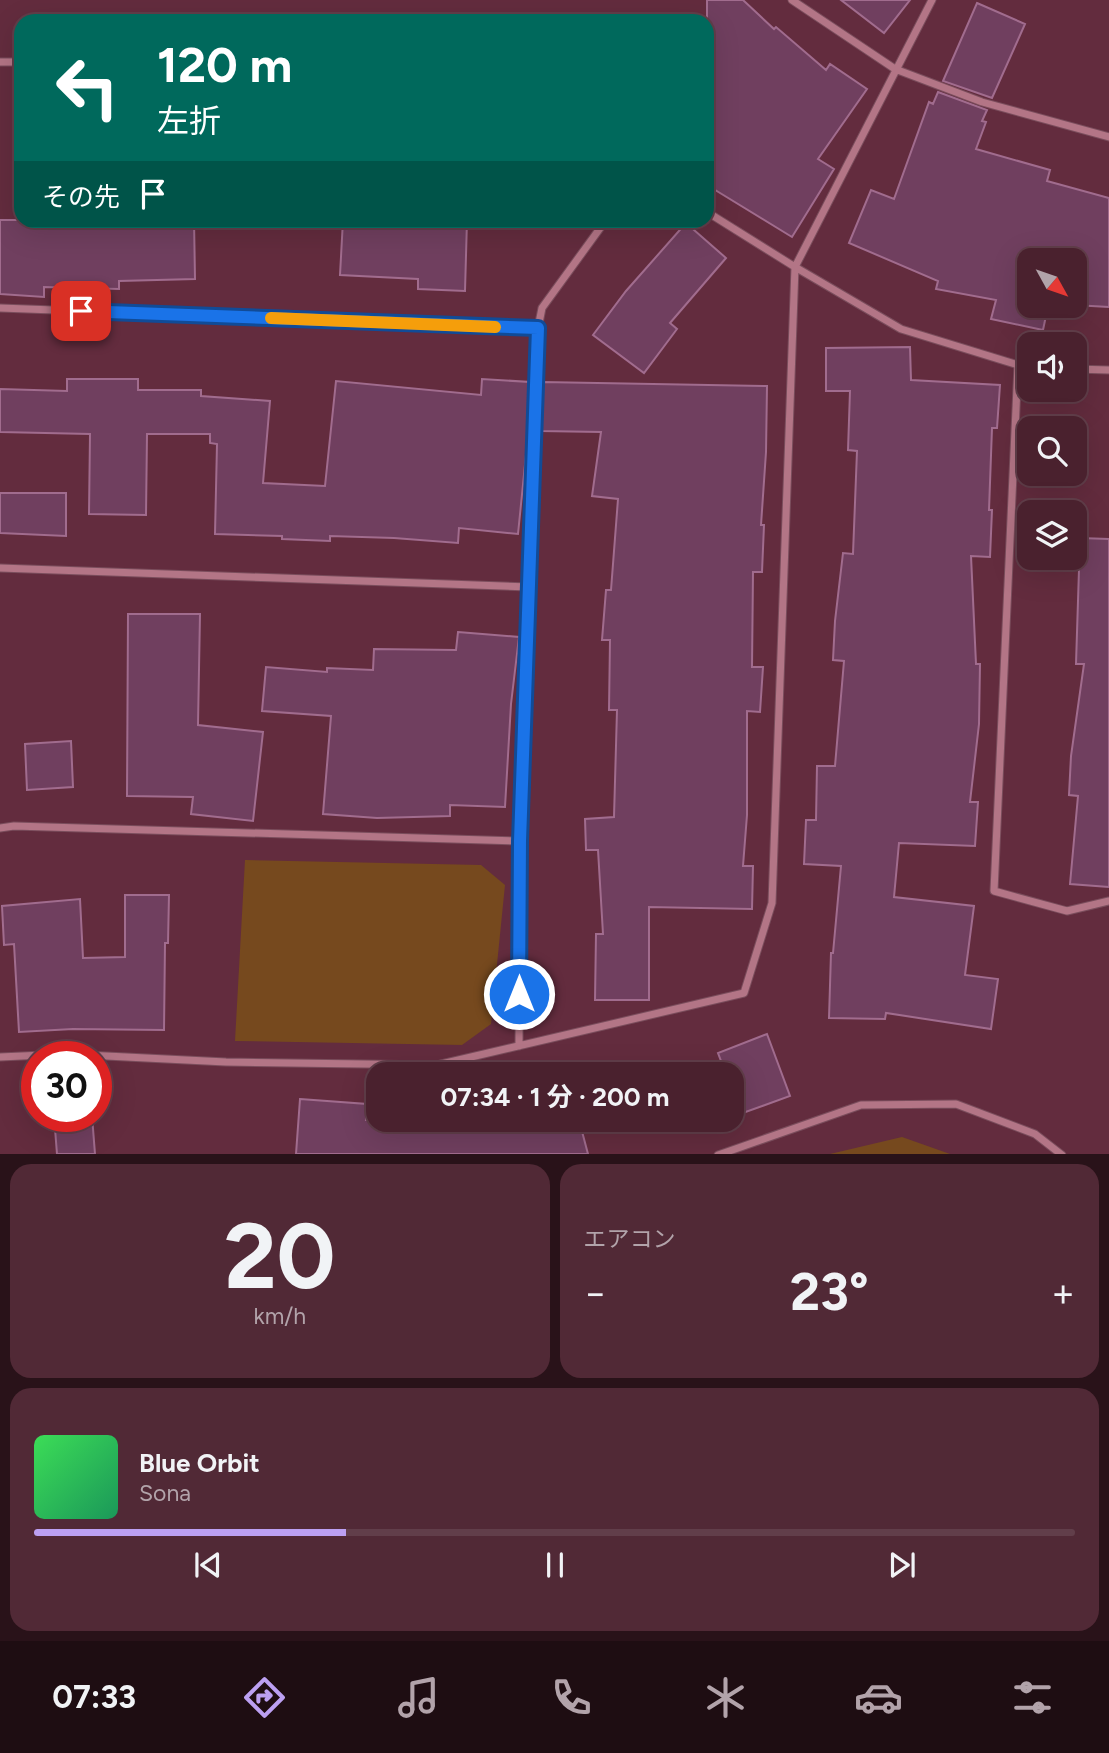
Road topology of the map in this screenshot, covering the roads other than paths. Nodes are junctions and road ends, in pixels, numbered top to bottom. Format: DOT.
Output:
graph roads {
  1 [pos="792,0"];
  2 [pos="932,0"];
  3 [pos="895,69"];
  4 [pos="1109,137"];
  5 [pos="714,216"];
  6 [pos="600,228"];
  7 [pos="795,267"];
  8 [pos="0,308"];
  9 [pos="538,328"];
  10 [pos="1017,365"];
  11 [pos="1087,369"];
  12 [pos="1109,370"];
  13 [pos="1017,386"];
  14 [pos="0,568"];
  15 [pos="529,587"];
  16 [pos="0,828"];
  17 [pos="520,841"];
  18 [pos="1109,901"];
  19 [pos="519,1045"];
  20 [pos="0,1057"];
  21 [pos="718,1154"];
  22 [pos="1062,1154"];
  1 -- 3 [label="street"];
  2 -- 3 [label="street"];
  3 -- 4 [label="street"];
  3 -- 7 [label="street"];
  5 -- 7 [label="street"];
  6 -- 9 [label="street"];
  7 -- 10 [label="street"];
  7 -- 19 [label="street"];
  8 -- 9 [label="street"];
  9 -- 15 [label="street"];
  11 -- 12 [label="street"];
  13 -- 18 [label="street"];
  14 -- 15 [label="street"];
  15 -- 17 [label="street"];
  16 -- 17 [label="street"];
  17 -- 19 [label="street"];
  19 -- 20 [label="street"];
  21 -- 22 [label="street"];
}
